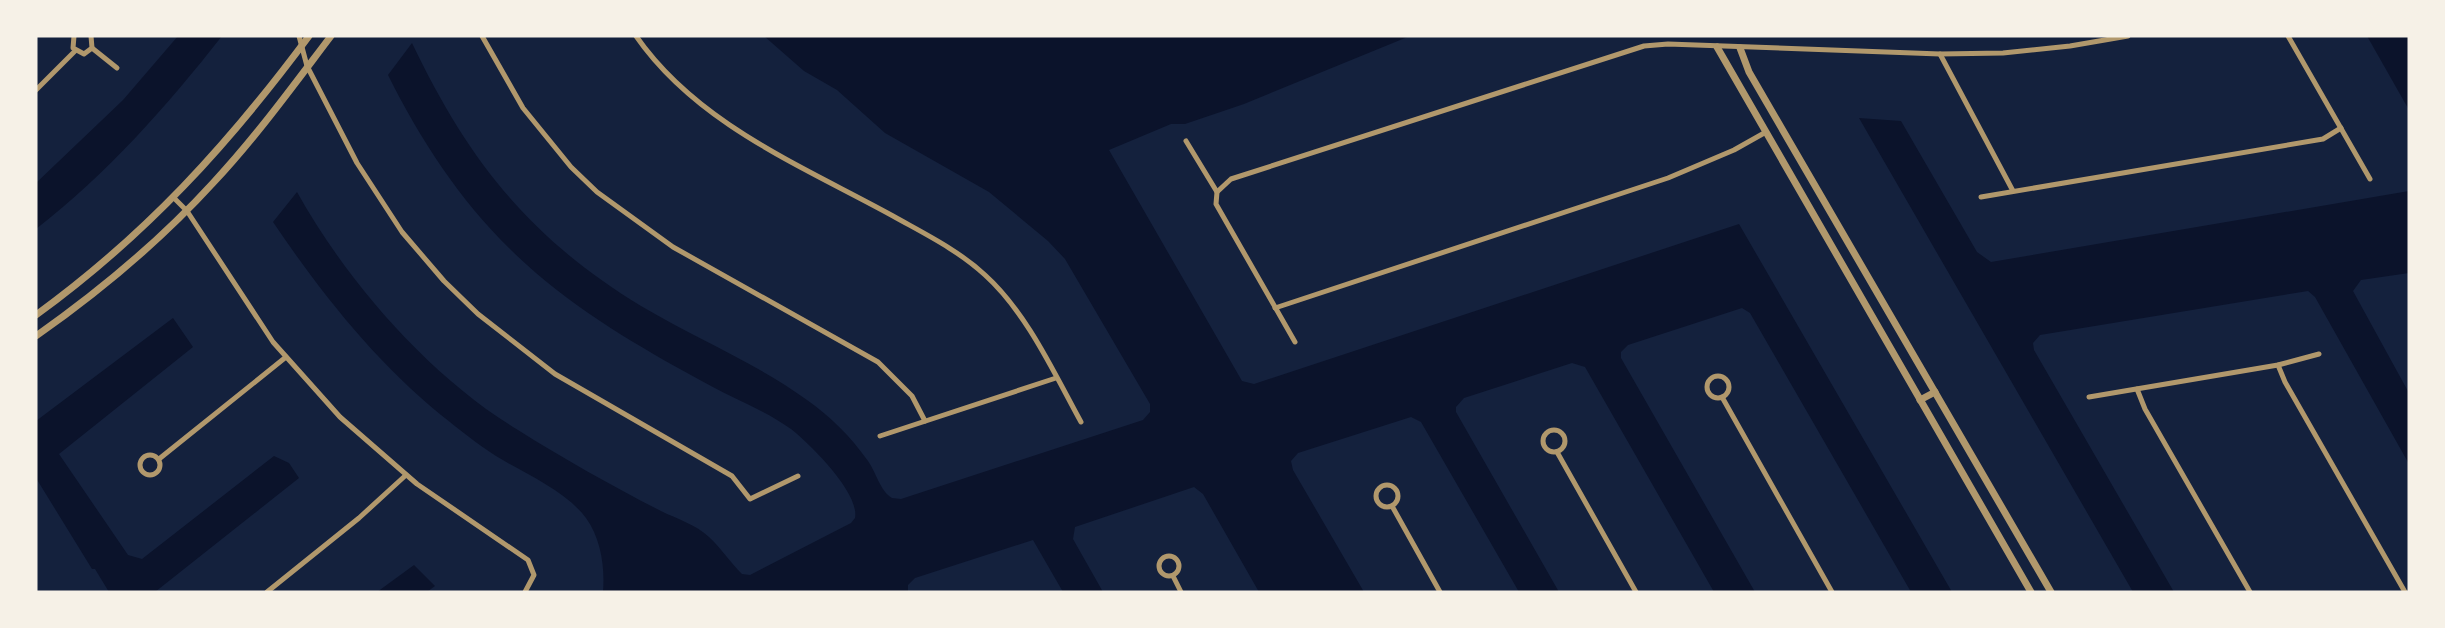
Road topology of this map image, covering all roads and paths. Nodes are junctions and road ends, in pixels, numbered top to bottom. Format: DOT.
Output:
graph roads {
  1 [pos="74,36"];
  2 [pos="91,36"];
  3 [pos="299,36"];
  4 [pos="309,36"];
  5 [pos="331,36"];
  6 [pos="482,36"];
  7 [pos="636,36"];
  8 [pos="2128,36"];
  9 [pos="2288,36"];
  10 [pos="302,46"];
  11 [pos="1717,47"];
  12 [pos="92,48"];
  13 [pos="1740,48"];
  14 [pos="75,51"];
  15 [pos="1940,54"];
  16 [pos="308,66"];
  17 [pos="117,68"];
  18 [pos="36,90"];
  19 [pos="2340,128"];
  20 [pos="1766,132"];
  21 [pos="1186,141"];
  22 [pos="2370,179"];
  23 [pos="2013,191"];
  24 [pos="1216,192"];
  25 [pos="1981,197"];
  26 [pos="174,198"];
  27 [pos="187,211"];
  28 [pos="1275,308"];
  29 [pos="36,315"];
  30 [pos="36,336"];
  31 [pos="1295,342"];
  32 [pos="2319,354"];
  33 [pos="286,357"];
  34 [pos="2277,365"];
  35 [pos="1056,378"];
  36 [pos="2137,389"];
  37 [pos="1935,392"];
  38 [pos="2089,397"];
  39 [pos="1722,398"];
  40 [pos="1920,400"];
  41 [pos="925,422"];
  42 [pos="1082,422"];
  43 [pos="880,436"];
  44 [pos="1557,452"];
  45 [pos="159,459"];
  46 [pos="406,475"];
  47 [pos="798,476"];
  48 [pos="1392,506"];
  49 [pos="1173,576"];
  50 [pos="267,592"];
  51 [pos="525,592"];
  52 [pos="1181,592"];
  53 [pos="1440,592"];
  54 [pos="1636,592"];
  55 [pos="1832,592"];
  56 [pos="2031,592"];
  57 [pos="2051,592"];
  58 [pos="2250,592"];
  59 [pos="2405,592"];
  1 -- 14 [label="street"];
  2 -- 12 [label="street"];
  3 -- 10 [label="street"];
  4 -- 10 [label="street"];
  5 -- 16 [label="street"];
  6 -- 41 [label="street"];
  7 -- 35 [label="street"];
  8 -- 15 [label="street"];
  9 -- 19 [label="street"];
  10 -- 16 [label="street"];
  10 -- 26 [label="street"];
  11 -- 13 [label="street"];
  11 -- 20 [label="street"];
  11 -- 24 [label="street"];
  12 -- 14 [label="street"];
  12 -- 17 [label="street"];
  13 -- 15 [label="street"];
  13 -- 37 [label="street"];
  14 -- 18 [label="street"];
  15 -- 23 [label="street"];
  16 -- 27 [label="street"];
  16 -- 47 [label="street"];
  19 -- 22 [label="street"];
  19 -- 23 [label="street"];
  20 -- 28 [label="street"];
  20 -- 40 [label="street"];
  21 -- 24 [label="street"];
  23 -- 25 [label="street"];
  24 -- 28 [label="street"];
  26 -- 27 [label="street"];
  26 -- 29 [label="street"];
  27 -- 30 [label="street"];
  27 -- 33 [label="street"];
  28 -- 31 [label="street"];
  32 -- 34 [label="street"];
  33 -- 45 [label="street"];
  33 -- 46 [label="street"];
  34 -- 36 [label="street"];
  34 -- 59 [label="street"];
  35 -- 41 [label="street"];
  35 -- 42 [label="street"];
  36 -- 38 [label="street"];
  36 -- 58 [label="street"];
  37 -- 40 [label="street"];
  37 -- 57 [label="street"];
  39 -- 39 [label="street"];
  39 -- 55 [label="street"];
  40 -- 56 [label="street"];
  41 -- 43 [label="street"];
  44 -- 44 [label="street"];
  44 -- 54 [label="street"];
  46 -- 50 [label="street"];
  46 -- 51 [label="street"];
  48 -- 48 [label="street"];
  48 -- 53 [label="street"];
  49 -- 52 [label="street"];
}
